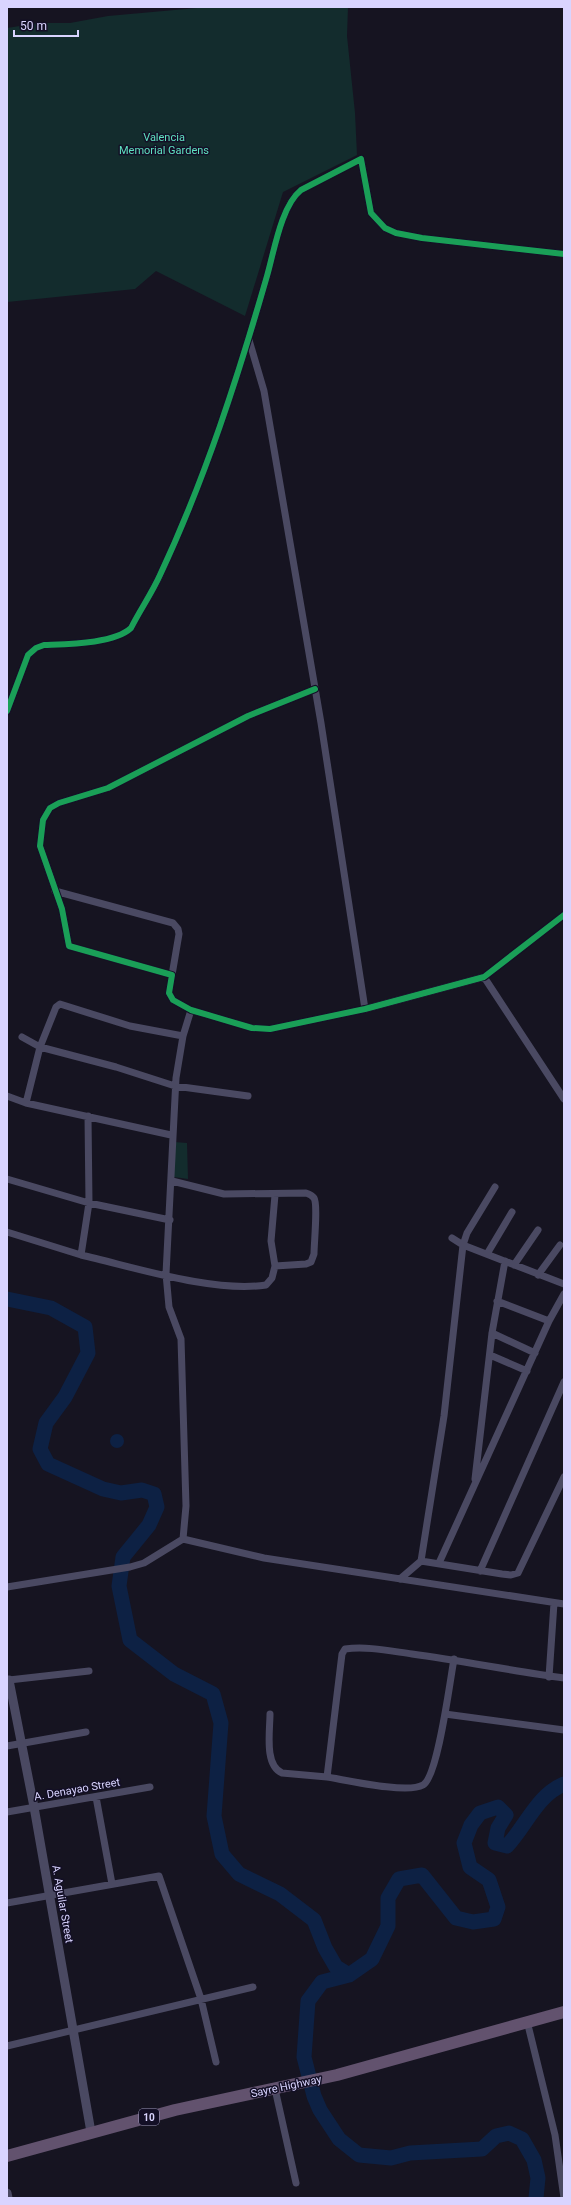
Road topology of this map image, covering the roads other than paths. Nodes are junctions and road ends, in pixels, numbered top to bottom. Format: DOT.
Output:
graph roads {
  1 [pos="564,254"];
  2 [pos="249,340"];
  3 [pos="315,689"];
  4 [pos="7,711"];
  5 [pos="55,891"];
  6 [pos="564,915"];
  7 [pos="172,975"];
  8 [pos="484,977"];
  9 [pos="365,1009"];
  10 [pos="191,1010"];
  11 [pos="183,1036"];
  12 [pos="22,1037"];
  13 [pos="40,1047"];
  14 [pos="176,1086"];
  15 [pos="7,1096"];
  16 [pos="248,1096"];
  17 [pos="564,1099"];
  18 [pos="26,1104"];
  19 [pos="88,1116"];
  20 [pos="172,1135"];
  21 [pos="7,1178"];
  22 [pos="172,1181"];
  23 [pos="495,1187"];
  24 [pos="275,1195"];
  25 [pos="89,1203"];
  26 [pos="512,1212"];
  27 [pos="170,1220"];
  28 [pos="538,1230"];
  29 [pos="7,1232"];
  30 [pos="452,1238"];
  31 [pos="463,1245"];
  32 [pos="560,1245"];
  33 [pos="487,1254"];
  34 [pos="81,1255"];
  35 [pos="505,1261"];
  36 [pos="275,1266"];
  37 [pos="514,1266"];
  38 [pos="166,1274"];
  39 [pos="538,1274"];
  40 [pos="564,1284"];
  41 [pos="564,1294"];
  42 [pos="497,1301"];
  43 [pos="549,1321"];
  44 [pos="492,1332"];
  45 [pos="535,1352"];
  46 [pos="490,1355"];
  47 [pos="527,1371"];
  48 [pos="564,1382"];
  49 [pos="564,1477"];
  50 [pos="474,1488"];
  51 [pos="183,1539"];
  52 [pos="421,1561"];
  53 [pos="439,1563"];
  54 [pos="480,1571"];
  55 [pos="400,1580"];
  56 [pos="7,1587"];
  57 [pos="554,1603"];
  58 [pos="564,1604"];
  59 [pos="454,1660"];
  60 [pos="89,1671"];
  61 [pos="549,1677"];
  62 [pos="564,1678"];
  63 [pos="8,1680"];
  64 [pos="270,1714"];
  65 [pos="445,1714"];
  66 [pos="564,1730"];
  67 [pos="86,1732"];
  68 [pos="20,1744"];
  69 [pos="7,1746"];
  70 [pos="327,1776"];
  71 [pos="150,1788"];
  72 [pos="96,1797"];
  73 [pos="34,1807"];
  74 [pos="7,1812"];
  75 [pos="112,1884"];
  76 [pos="49,1894"];
  77 [pos="7,1903"];
  78 [pos="253,1987"];
  79 [pos="201,1999"];
  80 [pos="564,2012"];
  81 [pos="527,2021"];
  82 [pos="72,2031"];
  83 [pos="7,2046"];
  84 [pos="216,2062"];
  85 [pos="275,2089"];
  86 [pos="91,2132"];
  87 [pos="7,2156"];
  88 [pos="296,2183"];
  89 [pos="7,2193"];
  90 [pos="8,2198"];
  91 [pos="564,2198"];
  1 -- 2 [label="street"];
  2 -- 3 [label="street"];
  2 -- 4 [label="street"];
  3 -- 5 [label="street"];
  3 -- 9 [label="street"];
  5 -- 7 [label="street"];
  5 -- 7 [label="street"];
  6 -- 8 [label="street"];
  7 -- 10 [label="street"];
  8 -- 9 [label="street"];
  8 -- 17 [label="street"];
  9 -- 10 [label="street"];
  10 -- 11 [label="street"];
  11 -- 13 [label="street"];
  11 -- 14 [label="street"];
  12 -- 13 [label="street"];
  13 -- 14 [label="street"];
  13 -- 18 [label="street"];
  14 -- 16 [label="street"];
  14 -- 20 [label="street"];
  15 -- 18 [label="street"];
  18 -- 19 [label="street"];
  19 -- 20 [label="street"];
  19 -- 25 [label="street"];
  20 -- 22 [label="street"];
  21 -- 25 [label="street"];
  22 -- 24 [label="street"];
  22 -- 27 [label="street"];
  23 -- 31 [label="street"];
  24 -- 36 [label="street"];
  24 -- 36 [label="street"];
  25 -- 27 [label="street"];
  25 -- 34 [label="street"];
  26 -- 33 [label="street"];
  27 -- 38 [label="street"];
  28 -- 37 [label="street"];
  29 -- 34 [label="street"];
  30 -- 31 [label="street"];
  31 -- 33 [label="street"];
  31 -- 52 [label="street"];
  32 -- 39 [label="street"];
  33 -- 35 [label="street"];
  34 -- 38 [label="street"];
  35 -- 37 [label="street"];
  35 -- 42 [label="street"];
  36 -- 38 [label="street"];
  37 -- 39 [label="street"];
  38 -- 51 [label="street"];
  39 -- 40 [label="street"];
  41 -- 43 [label="street"];
  42 -- 43 [label="street"];
  42 -- 44 [label="street"];
  43 -- 45 [label="street"];
  44 -- 45 [label="street"];
  44 -- 46 [label="street"];
  45 -- 47 [label="street"];
  46 -- 47 [label="street"];
  46 -- 50 [label="street"];
  47 -- 50 [label="street"];
  48 -- 54 [label="street"];
  49 -- 54 [label="street"];
  50 -- 53 [label="street"];
  51 -- 55 [label="street"];
  51 -- 56 [label="street"];
  52 -- 53 [label="street"];
  52 -- 55 [label="street"];
  53 -- 54 [label="street"];
  55 -- 57 [label="street"];
  57 -- 58 [label="street"];
  57 -- 61 [label="street"];
  59 -- 61 [label="street"];
  59 -- 65 [label="street"];
  59 -- 70 [label="street"];
  60 -- 63 [label="street"];
  61 -- 62 [label="street"];
  63 -- 68 [label="street, A. Aguilar Street"];
  64 -- 70 [label="street"];
  65 -- 66 [label="street"];
  65 -- 70 [label="street"];
  67 -- 68 [label="street"];
  68 -- 69 [label="street"];
  68 -- 73 [label="street, A. Aguilar Street"];
  71 -- 72 [label="street, A. Denayao Street"];
  72 -- 73 [label="street, A. Denayao Street"];
  72 -- 75 [label="street"];
  73 -- 74 [label="street, A. Denayao Street"];
  73 -- 76 [label="street, A. Aguilar Street"];
  75 -- 76 [label="street"];
  75 -- 79 [label="street"];
  76 -- 77 [label="street"];
  76 -- 82 [label="street, A. Aguilar Street"];
  78 -- 79 [label="street"];
  79 -- 82 [label="street"];
  79 -- 84 [label="street"];
  80 -- 81 [label="highway, Sayre Highway / 10"];
  81 -- 85 [label="highway, Sayre Highway / 10"];
  81 -- 91 [label="street"];
  82 -- 83 [label="street"];
  82 -- 86 [label="street, A. Aguilar Street"];
  85 -- 86 [label="highway, Sayre Highway / 10"];
  85 -- 88 [label="street"];
  86 -- 87 [label="highway, Sayre Highway / 10"];
  89 -- 90 [label="street"];
}
